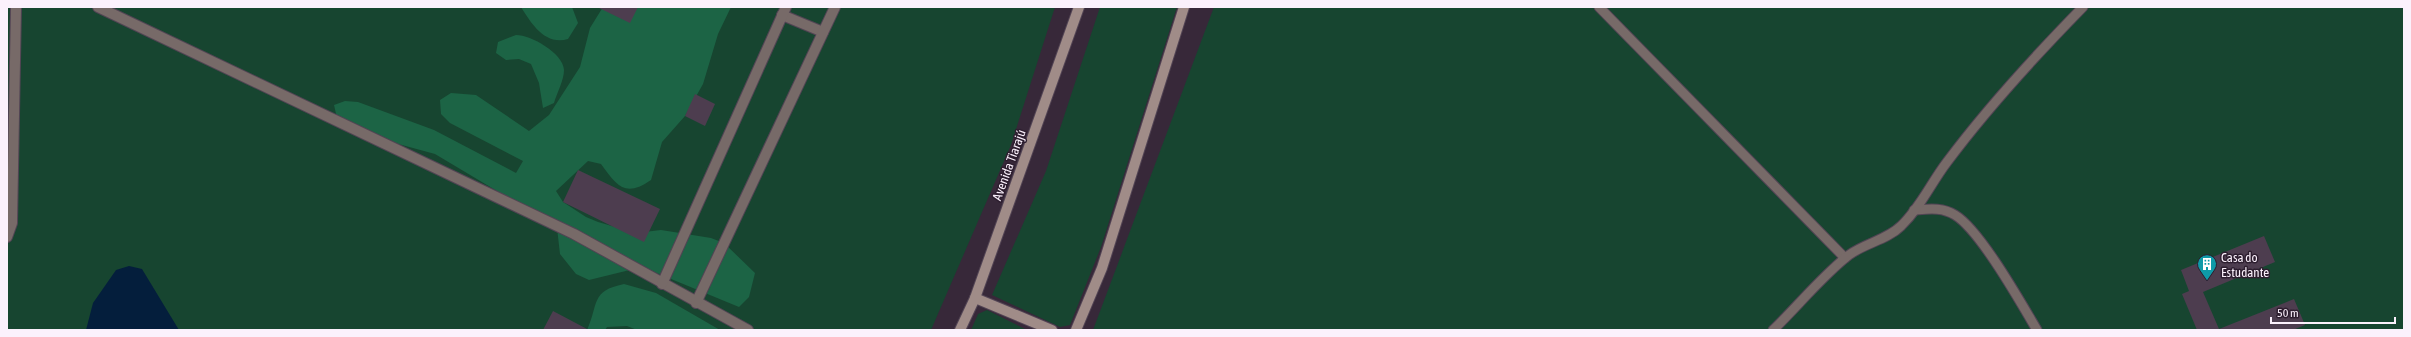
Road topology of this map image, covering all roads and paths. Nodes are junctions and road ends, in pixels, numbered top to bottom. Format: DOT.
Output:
graph roads {
  1 [pos="16,7"];
  2 [pos="98,7"];
  3 [pos="835,7"];
  4 [pos="1079,7"];
  5 [pos="1184,7"];
  6 [pos="1599,7"];
  7 [pos="2083,7"];
  8 [pos="784,11"];
  9 [pos="823,32"];
  10 [pos="1914,210"];
  11 [pos="7,237"];
  12 [pos="1845,258"];
  13 [pos="662,284"];
  14 [pos="975,298"];
  15 [pos="696,303"];
  16 [pos="748,330"];
  17 [pos="960,330"];
  18 [pos="1052,330"];
  19 [pos="1076,330"];
  20 [pos="1773,330"];
  21 [pos="2037,330"];
  1 -- 11 [label="street"];
  2 -- 13 [label="street"];
  3 -- 9 [label="street"];
  4 -- 14 [label="main road, Avenida Tiarajú"];
  5 -- 19 [label="main road"];
  6 -- 12 [label="lane"];
  7 -- 10 [label="lane"];
  8 -- 9 [label="street"];
  8 -- 13 [label="street"];
  9 -- 15 [label="street"];
  10 -- 12 [label="lane"];
  10 -- 21 [label="lane"];
  12 -- 20 [label="lane"];
  13 -- 15 [label="street"];
  14 -- 17 [label="main road, Avenida Tiarajú"];
  14 -- 18 [label="main road"];
  15 -- 16 [label="street"];
}
